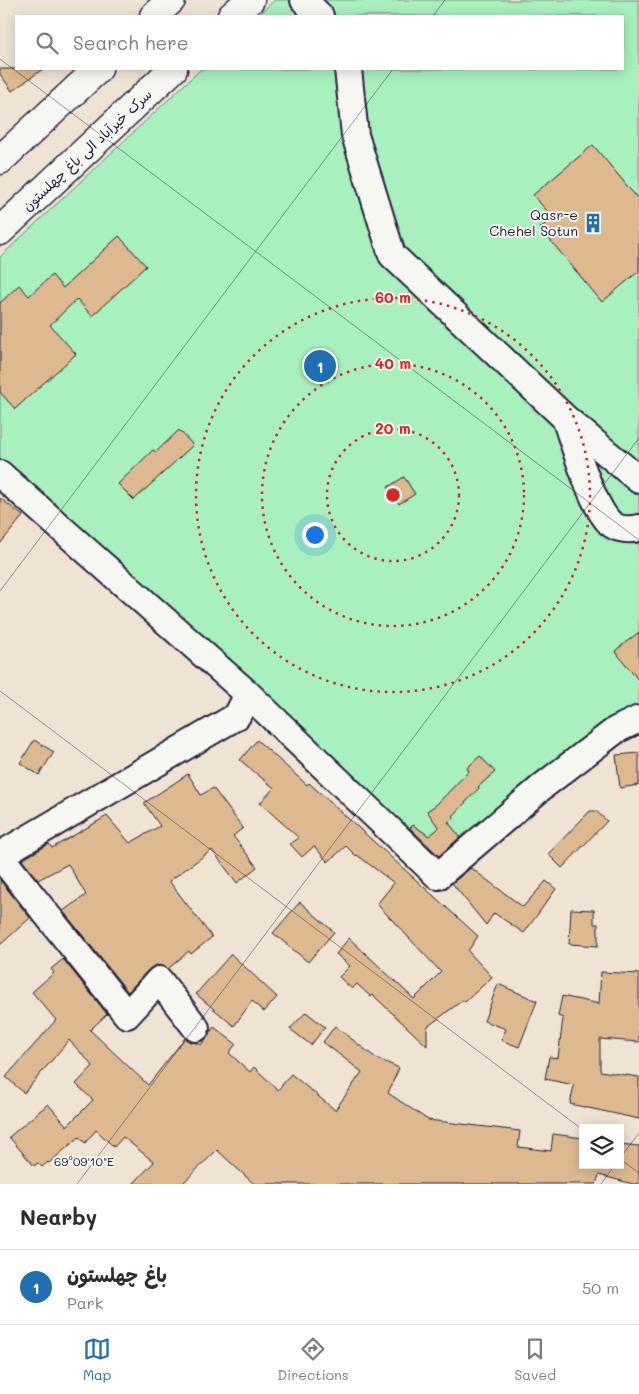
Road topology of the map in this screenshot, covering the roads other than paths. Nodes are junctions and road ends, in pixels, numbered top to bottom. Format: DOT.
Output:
graph roads {
  1 [pos="250,0"];
  2 [pos="304,0"];
  3 [pos="233,15"];
  4 [pos="319,15"];
  5 [pos="97,70"];
  6 [pos="172,70"];
  7 [pos="348,70"];
  8 [pos="0,160"];
  9 [pos="0,231"];
  10 [pos="564,417"];
  11 [pos="0,474"];
  12 [pos="639,480"];
  13 [pos="639,528"];
  14 [pos="248,694"];
  15 [pos="639,719"];
  16 [pos="0,856"];
  17 [pos="196,1028"];
  1 -- 3 [label="main road"];
  2 -- 4 [label="street"];
  5 -- 8 [label="main road"];
  6 -- 9 [label="main road, سرک خیرآباد الی باغ چهلستون"];
  7 -- 10 [label="street"];
  10 -- 12 [label="street"];
  10 -- 13 [label="street"];
  11 -- 14 [label="street"];
  14 -- 15 [label="street"];
  14 -- 16 [label="street"];
  16 -- 17 [label="street"];
}
